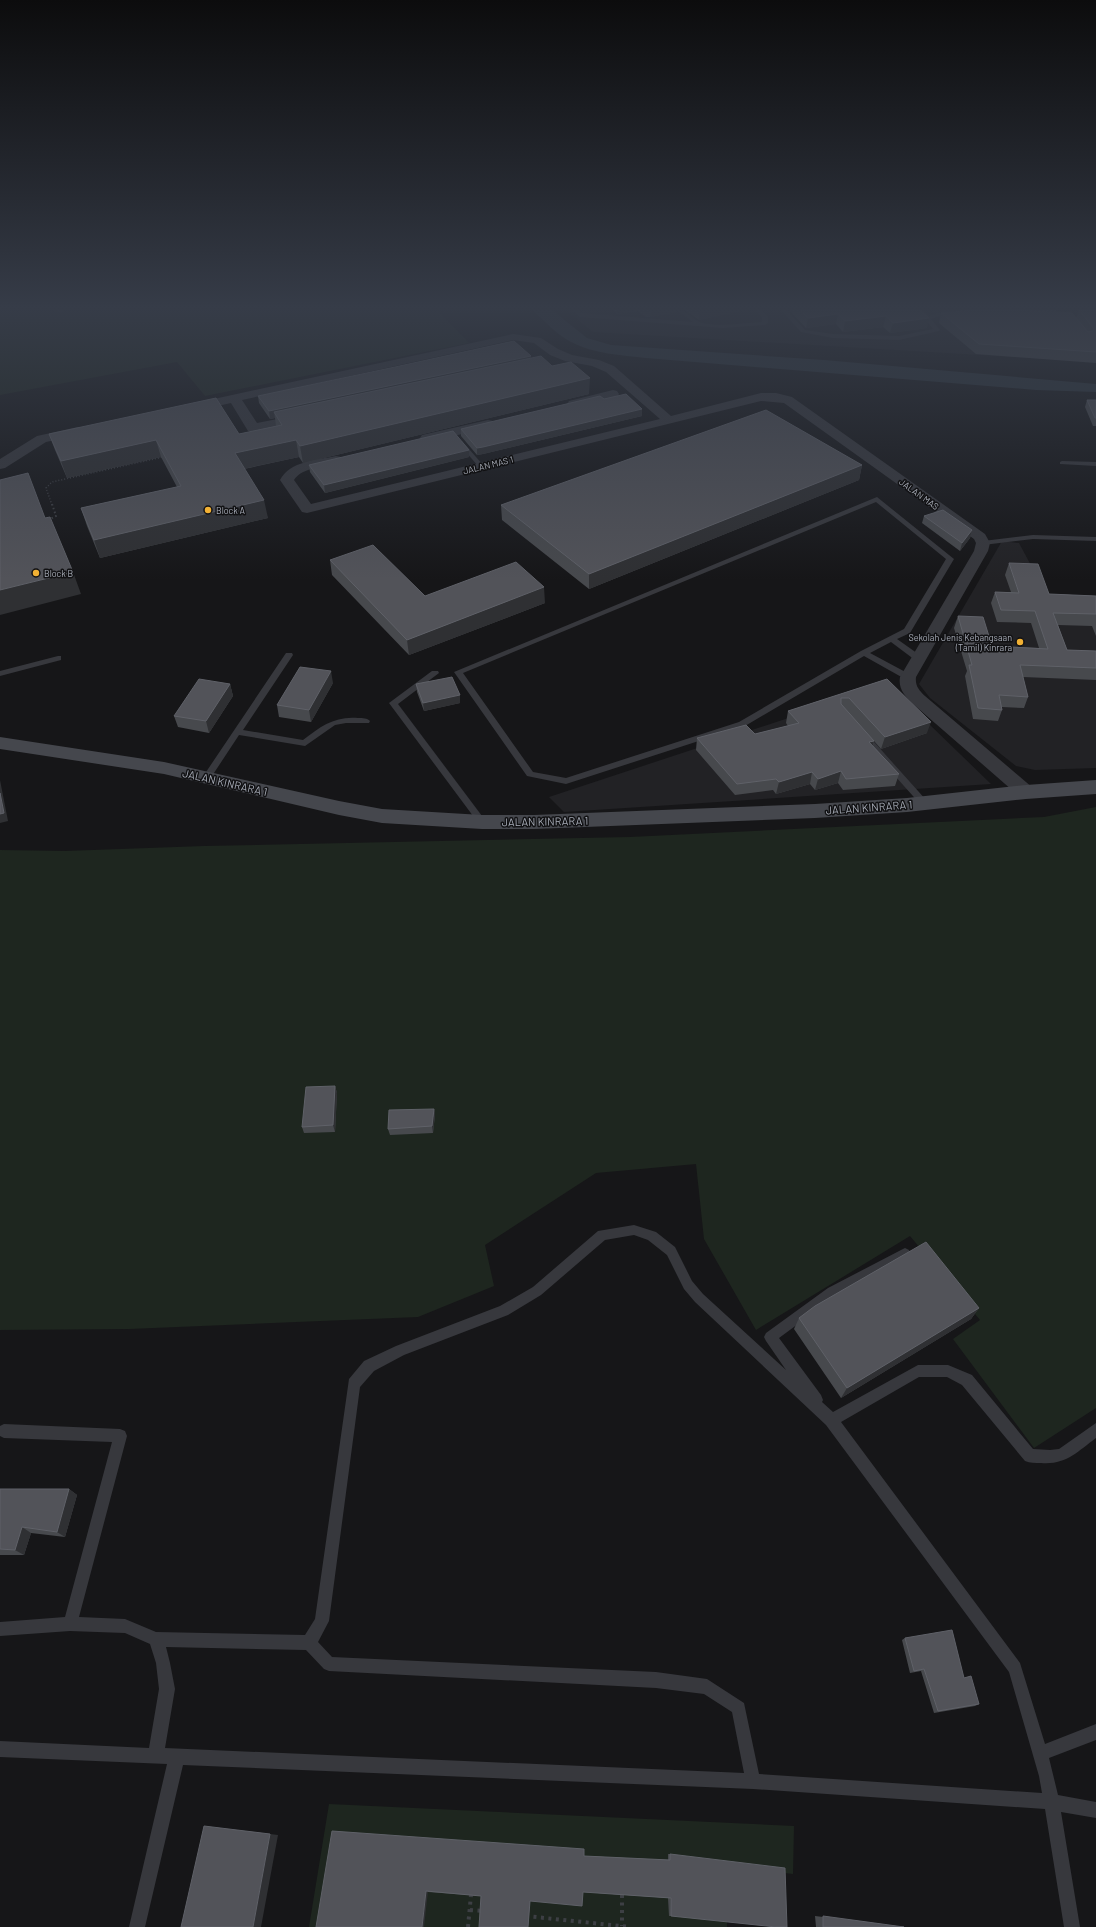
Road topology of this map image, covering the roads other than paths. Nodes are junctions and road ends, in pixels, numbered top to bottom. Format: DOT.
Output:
graph roads {
  1 [pos="230,400"];
  2 [pos="236,400"];
  3 [pos="589,400"];
  4 [pos="645,400"];
  5 [pos="749,400"];
  6 [pos="788,400"];
  7 [pos="560,407"];
  8 [pos="181,410"];
  9 [pos="316,415"];
  10 [pos="498,421"];
  11 [pos="669,421"];
  12 [pos="88,429"];
  13 [pos="453,432"];
  14 [pos="414,441"];
  15 [pos="346,458"];
  16 [pos="1062,463"];
  17 [pos="1096,464"];
  18 [pos="0,465"];
  19 [pos="481,466"];
  20 [pos="1096,539"];
  21 [pos="983,543"];
  22 [pos="891,639"];
  23 [pos="864,653"];
  24 [pos="289,655"];
  25 [pos="58,658"];
  26 [pos="918,658"];
  27 [pos="435,673"];
  28 [pos="0,674"];
  29 [pos="908,677"];
  30 [pos="366,721"];
  31 [pos="857,729"];
  32 [pos="237,732"];
  33 [pos="0,743"];
  34 [pos="207,777"];
  35 [pos="1096,787"];
  36 [pos="1026,792"];
  37 [pos="924,803"];
  38 [pos="482,822"];
  39 [pos="905,1254"];
  40 [pos="831,1420"];
  41 [pos="1096,1430"];
  42 [pos="4,1431"];
  43 [pos="70,1624"];
  44 [pos="0,1629"];
  45 [pos="156,1639"];
  46 [pos="309,1643"];
  47 [pos="1096,1732"];
  48 [pos="0,1749"];
  49 [pos="1041,1753"];
  50 [pos="156,1755"];
  51 [pos="178,1756"];
  52 [pos="753,1781"];
  53 [pos="1052,1802"];
  54 [pos="1096,1810"];
  55 [pos="137,1927"];
  56 [pos="1072,1927"];
  1 -- 8 [label="street"];
  2 -- 9 [label="street"];
  3 -- 7 [label="street"];
  4 -- 11 [label="street"];
  5 -- 11 [label="street, JALAN MAS"];
  6 -- 21 [label="street, JALAN MAS"];
  10 -- 13 [label="street"];
  11 -- 19 [label="street, JALAN MAS 1"];
  12 -- 18 [label="street"];
  13 -- 14 [label="street"];
  13 -- 19 [label="lane"];
  15 -- 19 [label="street, JALAN MAS 1"];
  16 -- 17 [label="lane"];
  20 -- 21 [label="lane"];
  21 -- 26 [label="street"];
  22 -- 23 [label="lane"];
  22 -- 23 [label="lane"];
  22 -- 26 [label="lane"];
  23 -- 29 [label="lane"];
  24 -- 32 [label="lane"];
  25 -- 28 [label="lane"];
  26 -- 29 [label="street"];
  27 -- 38 [label="lane"];
  29 -- 36 [label="street"];
  30 -- 32 [label="lane"];
  31 -- 37 [label="lane"];
  32 -- 34 [label="lane"];
  33 -- 34 [label="street, JALAN KINRARA 1"];
  34 -- 38 [label="street, JALAN KINRARA 1"];
  35 -- 36 [label="street, JALAN KINRARA 1"];
  36 -- 37 [label="street, JALAN KINRARA 1"];
  37 -- 38 [label="street, JALAN KINRARA 1"];
  39 -- 40 [label="lane"];
  40 -- 41 [label="lane"];
  40 -- 46 [label="lane"];
  40 -- 49 [label="lane"];
  42 -- 43 [label="lane"];
  43 -- 44 [label="lane"];
  43 -- 45 [label="lane"];
  45 -- 46 [label="lane"];
  45 -- 50 [label="lane"];
  46 -- 52 [label="lane"];
  47 -- 49 [label="lane"];
  48 -- 50 [label="lane"];
  49 -- 53 [label="lane"];
  50 -- 51 [label="lane"];
  51 -- 52 [label="lane"];
  51 -- 55 [label="lane"];
  52 -- 53 [label="lane"];
  53 -- 54 [label="lane"];
  53 -- 56 [label="lane"];
}
